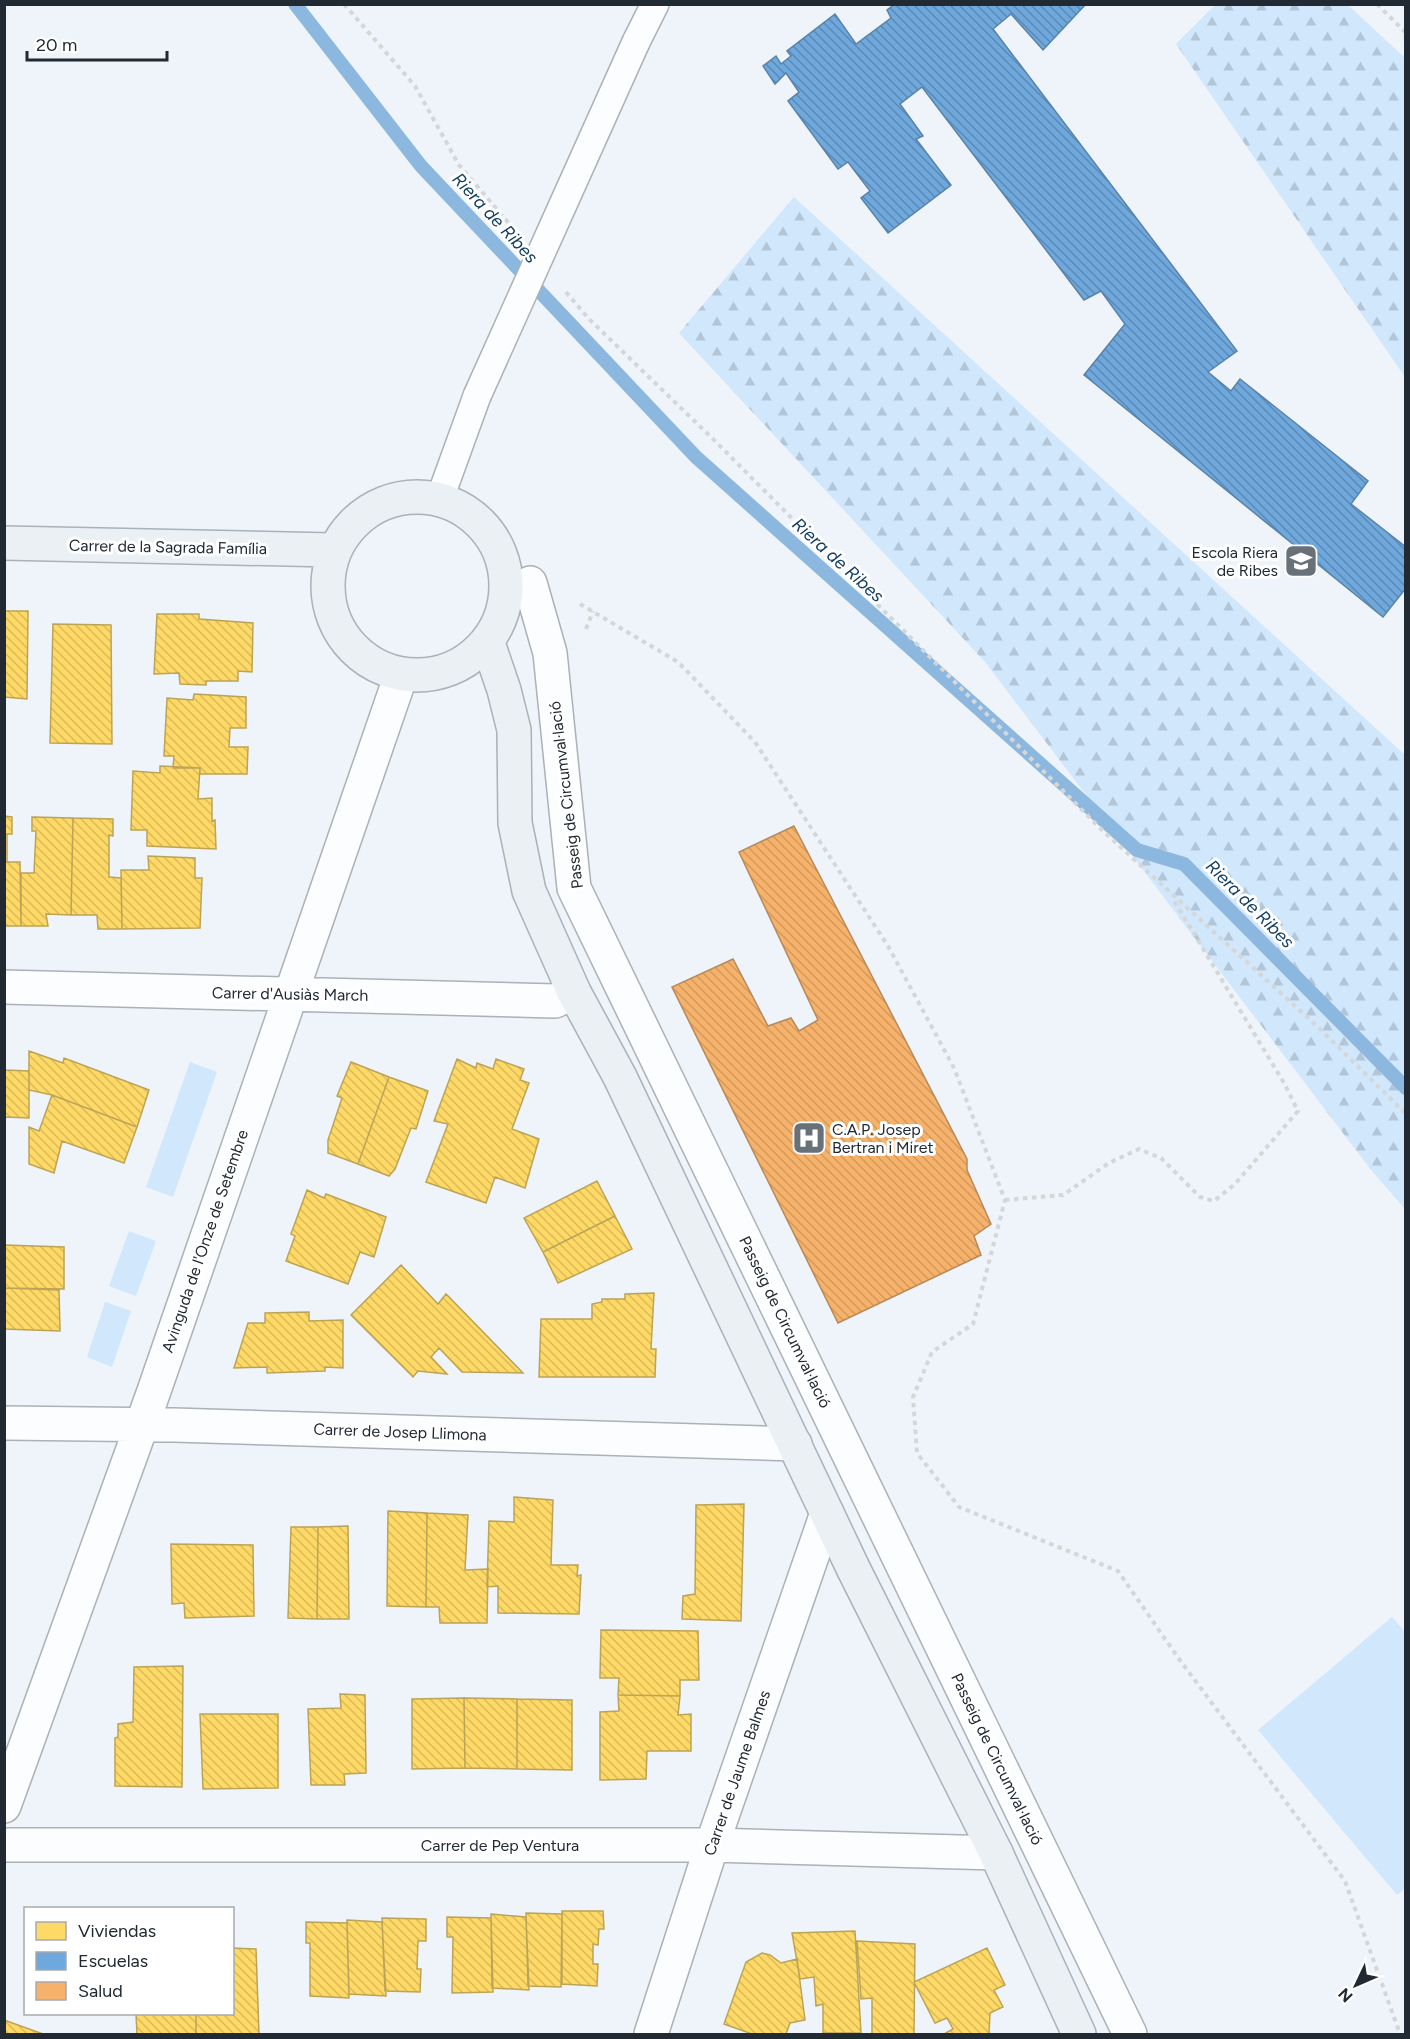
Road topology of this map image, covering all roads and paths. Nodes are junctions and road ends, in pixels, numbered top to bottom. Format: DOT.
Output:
graph roads {
  1 [pos="344,4"];
  2 [pos="655,4"];
  3 [pos="1377,4"];
  4 [pos="1406,33"];
  5 [pos="513,228"];
  6 [pos="558,282"];
  7 [pos="440,498"];
  8 [pos="4,543"];
  9 [pos="332,550"];
  10 [pos="530,583"];
  11 [pos="488,643"];
  12 [pos="401,675"];
  13 [pos="1171,895"];
  14 [pos="4,987"];
  15 [pos="574,992"];
  16 [pos="291,994"];
  17 [pos="1406,1114"];
  18 [pos="1005,1200"];
  19 [pos="4,1423"];
  20 [pos="142,1424"];
  21 [pos="795,1444"];
  22 [pos="827,1513"];
  23 [pos="4,1806"];
  24 [pos="4,1845"];
  25 [pos="712,1845"];
  26 [pos="996,1853"];
  27 [pos="651,2034"];
  28 [pos="1079,2034"];
  29 [pos="1130,2034"];
  30 [pos="1400,2034"];
  1 -- 5 [label="path"];
  2 -- 7 [label="lane, bridge"];
  3 -- 4 [label="path"];
  6 -- 13 [label="path"];
  7 -- 9 [label="street"];
  7 -- 11 [label="street"];
  8 -- 9 [label="street, Carrer de la Sagrada Família"];
  9 -- 12 [label="street"];
  10 -- 18 [label="path"];
  10 -- 29 [label="street, Passeig de Circumval·lació"];
  11 -- 12 [label="street"];
  11 -- 15 [label="street"];
  12 -- 16 [label="street, Avinguda de l'Onze de Setembre"];
  13 -- 17 [label="path"];
  13 -- 18 [label="path"];
  14 -- 16 [label="street, Carrer d'Ausiàs March"];
  15 -- 16 [label="street, Carrer d'Ausiàs March"];
  15 -- 21 [label="street"];
  16 -- 20 [label="street, Avinguda de l'Onze de Setembre"];
  18 -- 30 [label="path"];
  19 -- 20 [label="street, Carrer de Josep Llimona"];
  20 -- 21 [label="street, Carrer de Josep Llimona"];
  20 -- 23 [label="street, Avinguda de l'Onze de Setembre"];
  21 -- 22 [label="street"];
  22 -- 25 [label="street, Carrer de Jaume Balmes"];
  22 -- 26 [label="street"];
  24 -- 25 [label="street, Carrer de Pep Ventura"];
  25 -- 26 [label="street, Carrer de Pep Ventura"];
  25 -- 27 [label="street, Carrer de Jaume Balmes"];
  26 -- 28 [label="street"];
}
